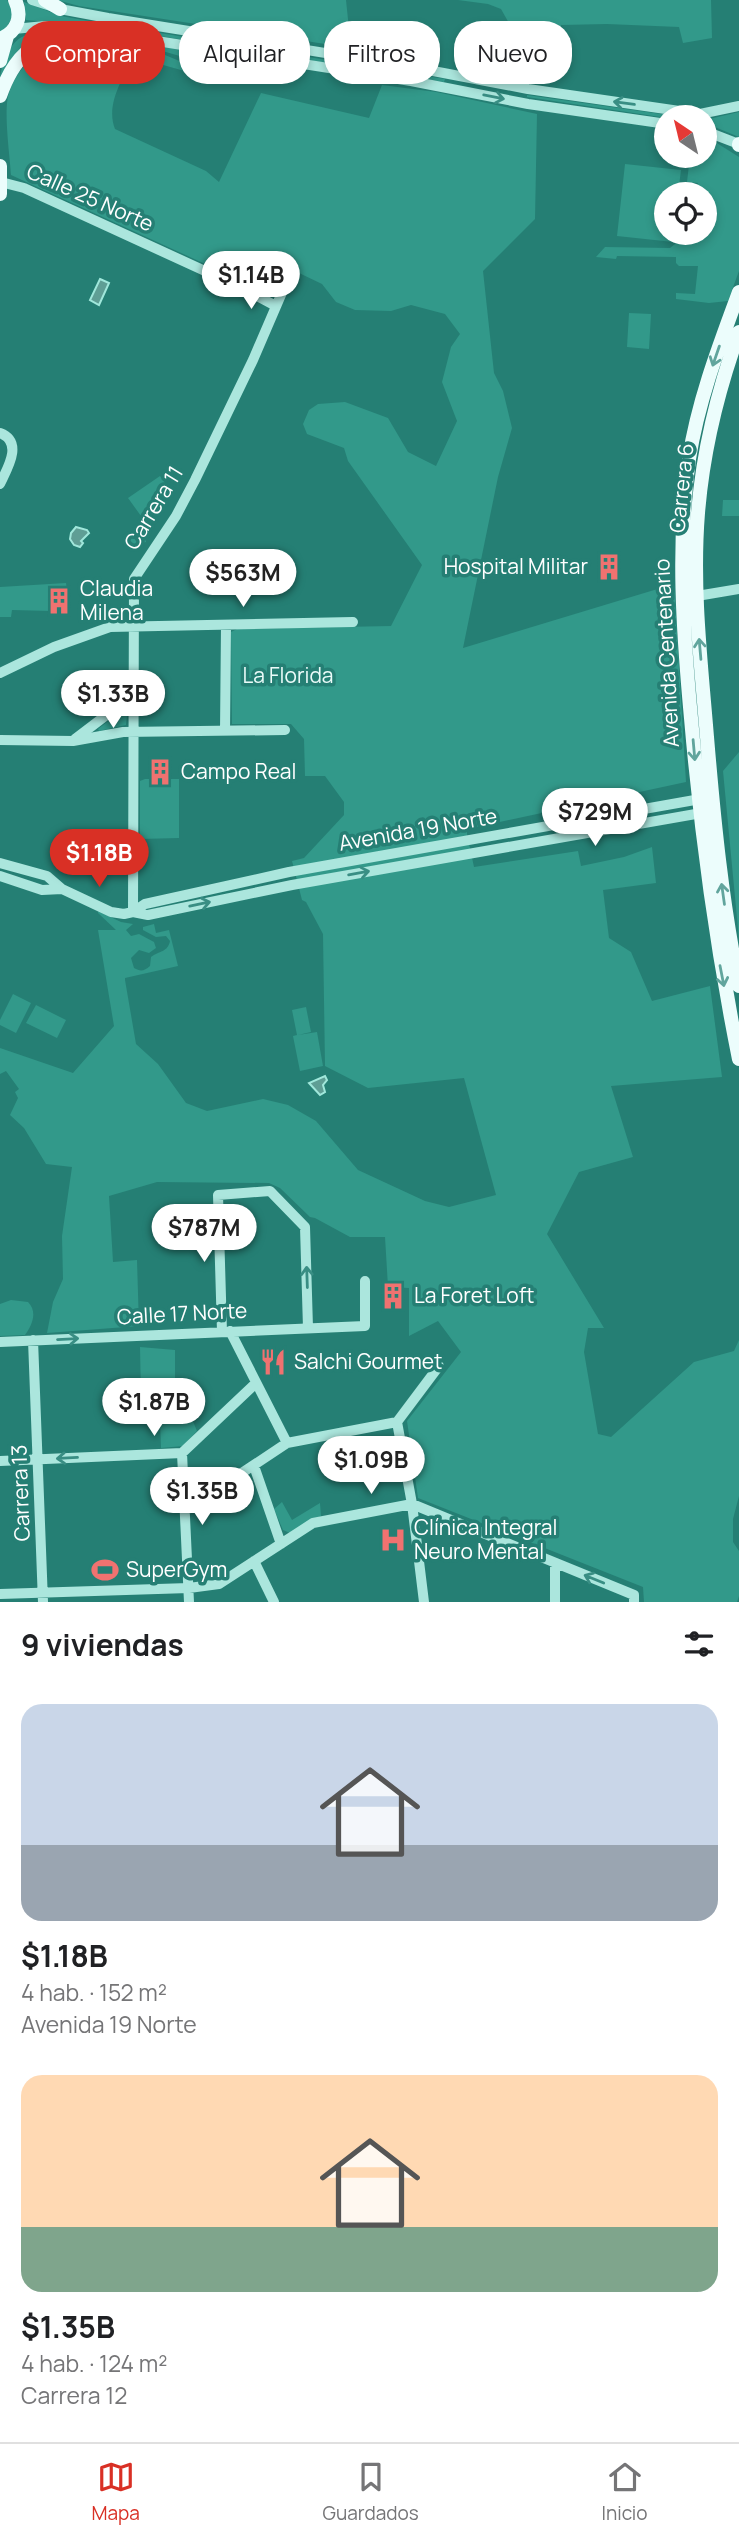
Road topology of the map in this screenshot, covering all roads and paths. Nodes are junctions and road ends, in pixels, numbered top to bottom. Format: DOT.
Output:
graph roads {
  1 [pos="15,0"];
  2 [pos="32,0"];
  3 [pos="44,0"];
  4 [pos="60,9"];
  5 [pos="7,35"];
  6 [pos="165,42"];
  7 [pos="21,58"];
  8 [pos="0,61"];
  9 [pos="0,96"];
  10 [pos="739,106"];
  11 [pos="654,122"];
  12 [pos="718,136"];
  13 [pos="739,144"];
  14 [pos="0,166"];
  15 [pos="1,188"];
  16 [pos="293,268"];
  17 [pos="739,292"];
  18 [pos="276,306"];
  19 [pos="739,332"];
  20 [pos="0,433"];
  21 [pos="0,484"];
  22 [pos="693,491"];
  23 [pos="739,589"];
  24 [pos="696,596"];
  25 [pos="353,622"];
  26 [pos="133,625"];
  27 [pos="226,625"];
  28 [pos="0,673"];
  29 [pos="0,680"];
  30 [pos="134,694"];
  31 [pos="285,730"];
  32 [pos="225,731"];
  33 [pos="134,732"];
  34 [pos="0,740"];
  35 [pos="73,741"];
  36 [pos="706,805"];
  37 [pos="0,863"];
  38 [pos="0,876"];
  39 [pos="62,889"];
  40 [pos="133,912"];
  41 [pos="739,985"];
  42 [pos="739,1059"];
  43 [pos="365,1281"];
  44 [pos="308,1328"];
  45 [pos="226,1332"];
  46 [pos="33,1340"];
  47 [pos="0,1342"];
  48 [pos="439,1366"];
  49 [pos="255,1384"];
  50 [pos="397,1422"];
  51 [pos="287,1443"];
  52 [pos="182,1452"];
  53 [pos="39,1459"];
  54 [pos="0,1461"];
  55 [pos="254,1466"];
  56 [pos="412,1504"];
  57 [pos="186,1510"];
  58 [pos="281,1544"];
  59 [pos="254,1561"];
  60 [pos="555,1563"];
  61 [pos="189,1588"];
  62 [pos="0,1594"];
  63 [pos="43,1598"];
  64 [pos="634,1599"];
  65 [pos="189,1602"];
  66 [pos="274,1602"];
  67 [pos="424,1602"];
  68 [pos="555,1602"];
  1 -- 5 [label="main road"];
  2 -- 4 [label="street"];
  3 -- 4 [label="main road"];
  10 -- 4 [label="street, one-way"];
  5 -- 8 [label="main road"];
  6 -- 11 [label="street, one-way"];
  7 -- 9 [label="main road"];
  12 -- 13 [label="street"];
  14 -- 15 [label="main road"];
  15 -- 18 [label="street, Calle 25 Norte"];
  16 -- 18 [label="street, Carrera 11"];
  17 -- 22 [label="main road, Avenida Centenario, one-way"];
  18 -- 26 [label="street, Carrera 11"];
  19 -- 22 [label="main road, Carrera 6"];
  20 -- 21 [label="street"];
  22 -- 24 [label="main road, Carrera 6"];
  22 -- 36 [label="main road, Avenida Centenario, one-way"];
  23 -- 24 [label="street"];
  36 -- 24 [label="main road, Carrera 6, one-way"];
  25 -- 27 [label="street"];
  26 -- 27 [label="street"];
  26 -- 28 [label="street"];
  26 -- 30 [label="street, Carrera 11"];
  27 -- 32 [label="street"];
  28 -- 29 [label="street"];
  30 -- 33 [label="street, Carrera 11"];
  30 -- 35 [label="street"];
  31 -- 32 [label="street"];
  32 -- 33 [label="street"];
  33 -- 35 [label="street"];
  33 -- 40 [label="street, Carrera 11"];
  34 -- 35 [label="street"];
  40 -- 36 [label="street, Avenida 19 Norte, one-way"];
  36 -- 40 [label="street, Avenida 19 Norte"];
  41 -- 36 [label="main road, Carrera 6, one-way"];
  36 -- 42 [label="main road, Avenida Centenario, one-way"];
  37 -- 39 [label="street, Avenida 19 Norte"];
  38 -- 39 [label="street, Avenida 19 Norte"];
  39 -- 40 [label="street, Avenida 19 Norte"];
  43 -- 44 [label="street, Calle 17 Norte"];
  44 -- 45 [label="street, Calle 17 Norte"];
  44 -- 45 [label="street, one-way"];
  46 -- 45 [label="street, Calle 17 Norte, one-way"];
  45 -- 49 [label="street"];
  46 -- 47 [label="street, Calle 17 Norte"];
  46 -- 53 [label="street, Carrera 13"];
  48 -- 50 [label="street"];
  49 -- 51 [label="street"];
  49 -- 52 [label="street"];
  50 -- 51 [label="street"];
  50 -- 56 [label="street"];
  51 -- 55 [label="street"];
  52 -- 53 [label="street, one-way"];
  52 -- 57 [label="street"];
  53 -- 54 [label="street"];
  53 -- 63 [label="street, Carrera 13"];
  55 -- 57 [label="street"];
  55 -- 58 [label="street"];
  56 -- 58 [label="street"];
  56 -- 60 [label="street"];
  56 -- 67 [label="street"];
  57 -- 61 [label="street"];
  58 -- 59 [label="street"];
  59 -- 61 [label="street"];
  59 -- 66 [label="street"];
  64 -- 60 [label="street, one-way"];
  60 -- 68 [label="street"];
  61 -- 63 [label="street"];
  61 -- 65 [label="street"];
  62 -- 63 [label="street"];
}
